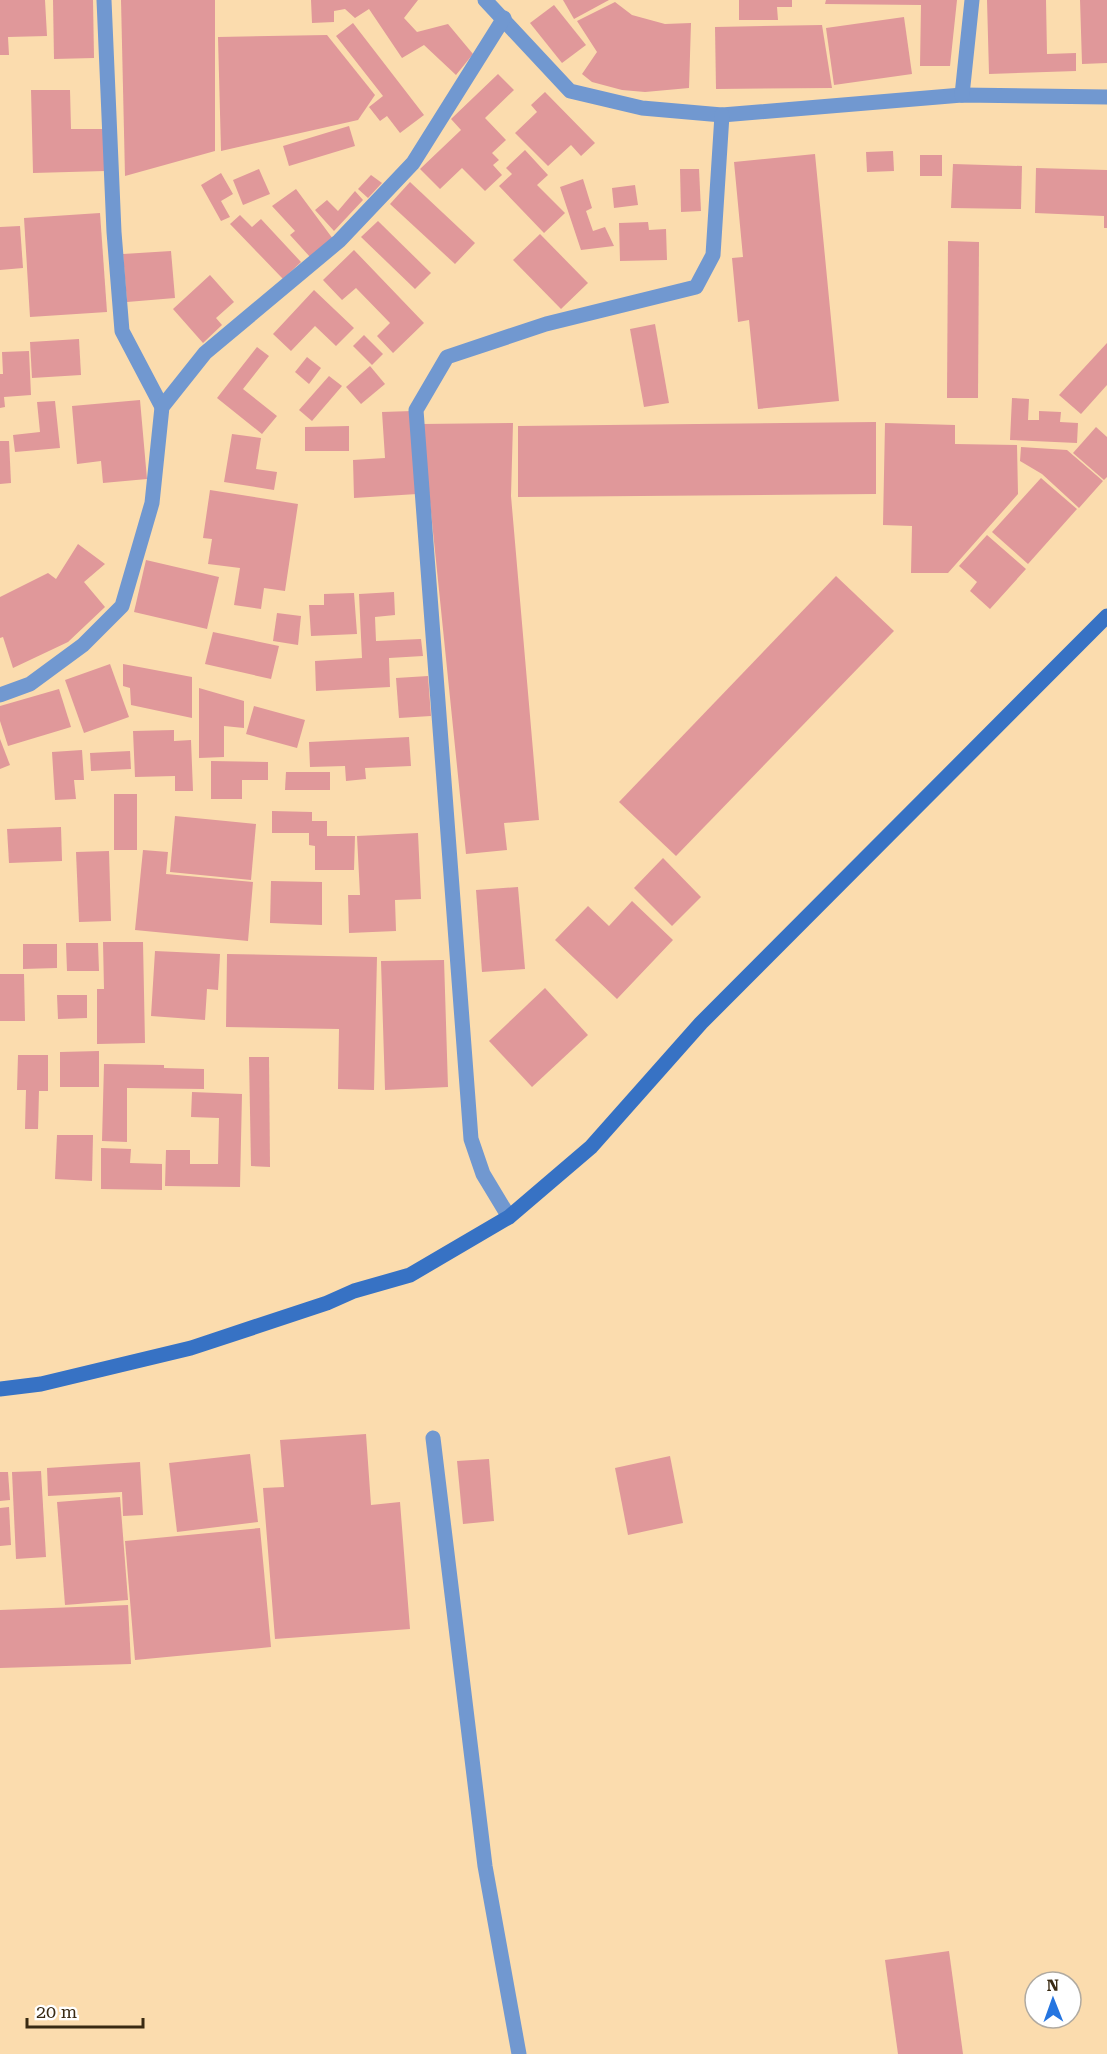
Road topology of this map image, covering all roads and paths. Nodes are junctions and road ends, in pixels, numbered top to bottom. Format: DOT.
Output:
graph roads {
  1 [pos="104,0"];
  2 [pos="485,0"];
  3 [pos="972,0"];
  4 [pos="504,18"];
  5 [pos="962,95"];
  6 [pos="1107,97"];
  7 [pos="722,115"];
  8 [pos="162,407"];
  9 [pos="1107,616"];
  10 [pos="0,696"];
  11 [pos="509,1217"];
  12 [pos="0,1389"];
  13 [pos="433,1438"];
  14 [pos="519,2054"];
  1 -- 8 [label="street"];
  2 -- 4 [label="street"];
  3 -- 5 [label="street"];
  4 -- 7 [label="street"];
  4 -- 8 [label="street"];
  5 -- 6 [label="street"];
  5 -- 7 [label="street"];
  7 -- 11 [label="street"];
  8 -- 10 [label="street"];
  9 -- 11 [label="main road"];
  11 -- 12 [label="main road"];
  13 -- 14 [label="street"];
}
